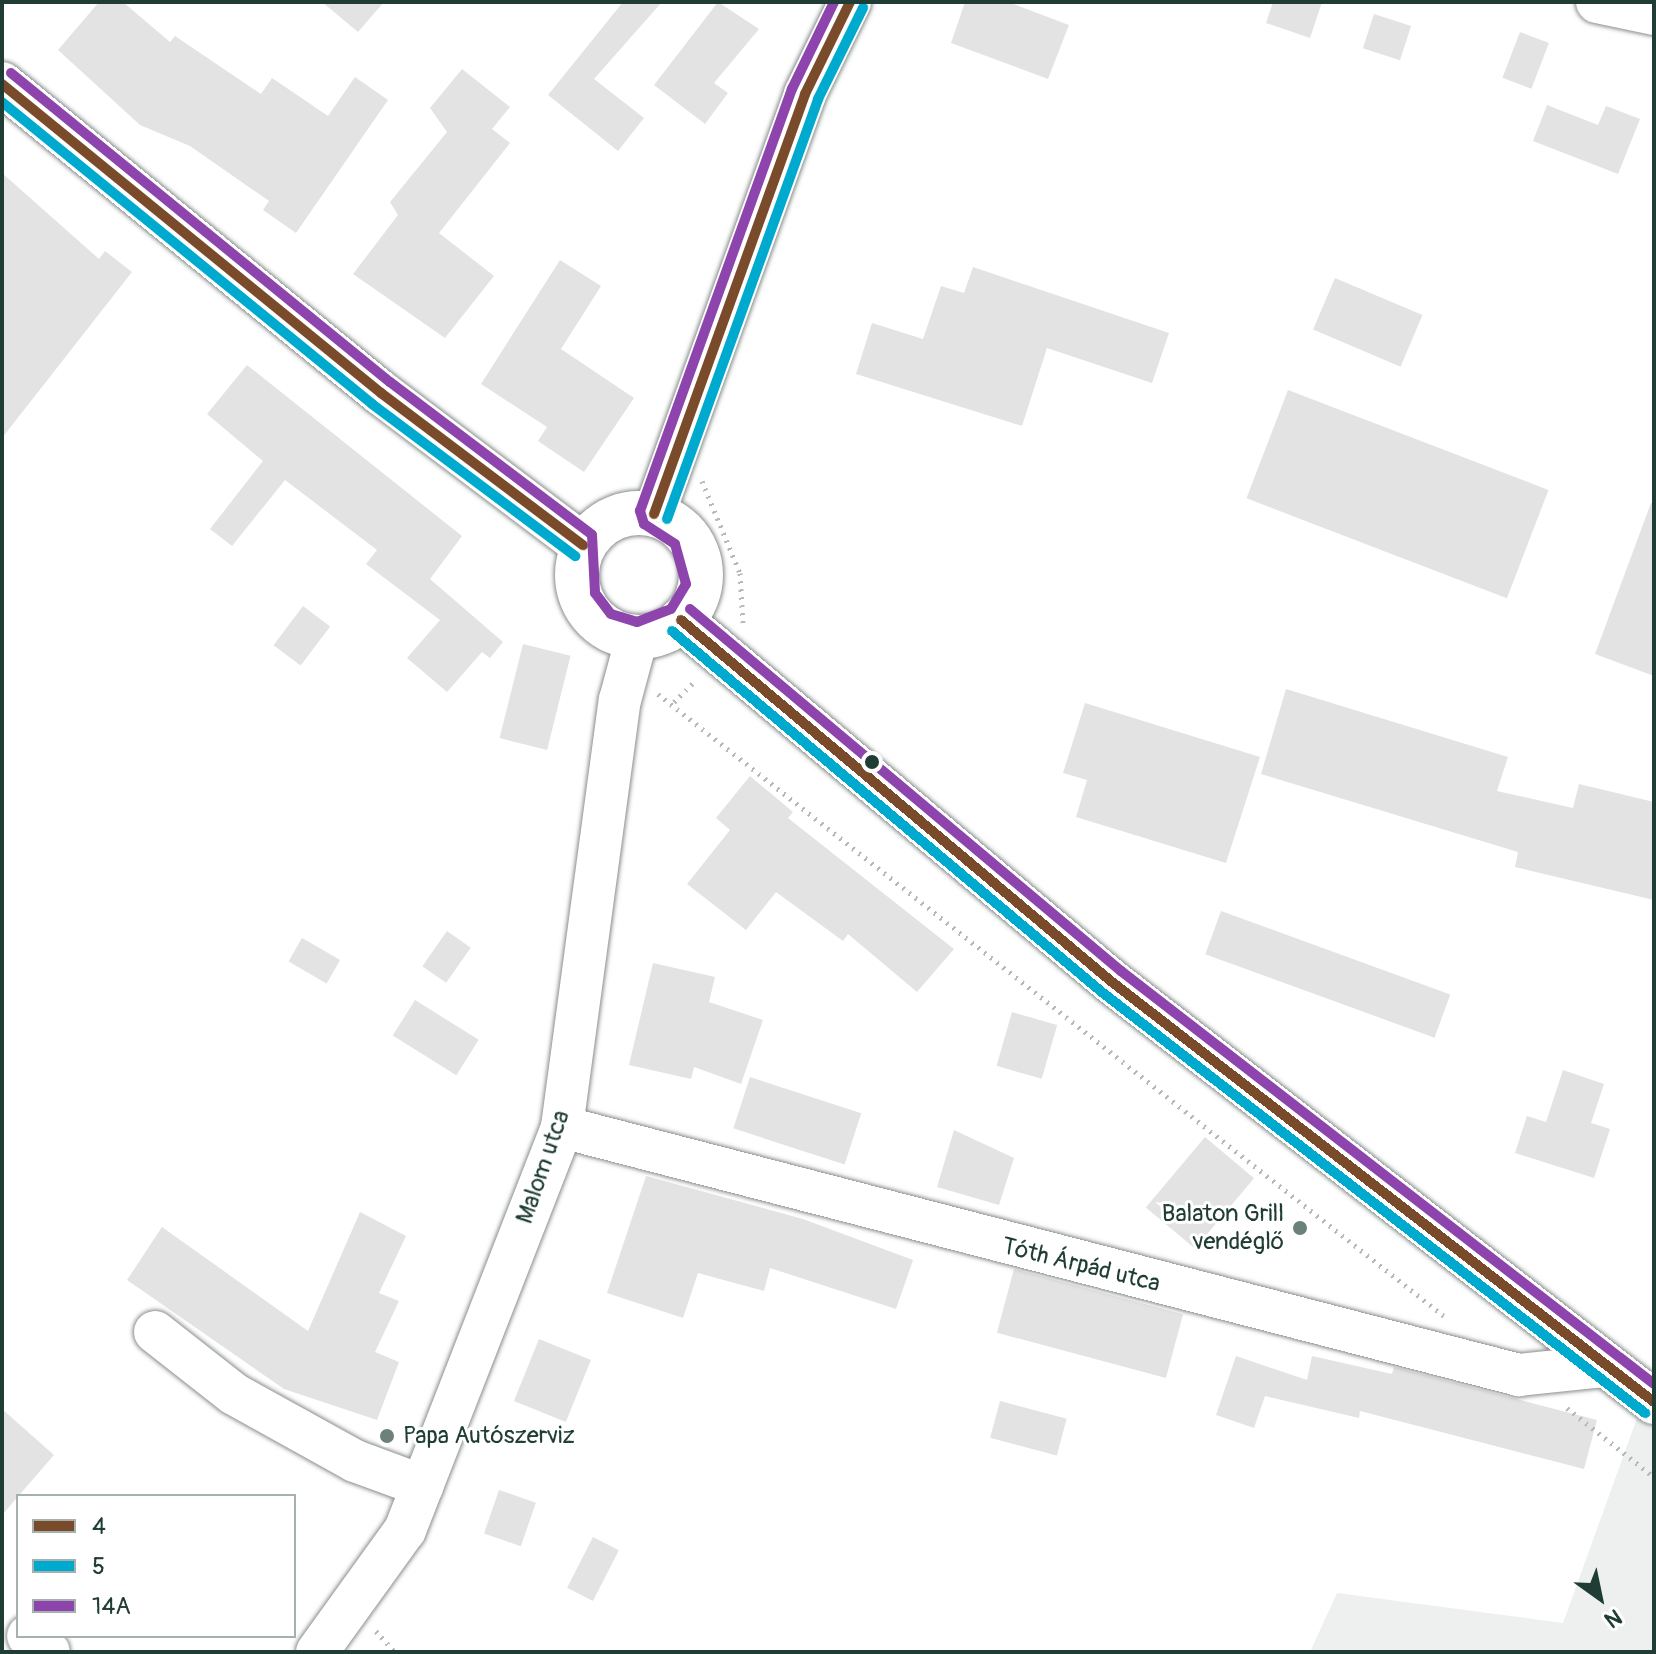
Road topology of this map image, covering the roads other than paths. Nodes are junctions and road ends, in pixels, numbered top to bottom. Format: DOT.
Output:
graph roads {
  1 [pos="850,2"];
  2 [pos="1597,2"];
  3 [pos="1654,14"];
  4 [pos="2,84"];
  5 [pos="660,495"];
  6 [pos="583,545"];
  7 [pos="681,620"];
  8 [pos="637,637"];
  9 [pos="562,1127"];
  10 [pos="155,1332"];
  11 [pos="1604,1366"];
  12 [pos="1654,1402"];
  13 [pos="423,1486"];
  14 [pos="31,1638"];
  15 [pos="49,1652"];
  16 [pos="317,1652"];
  1 -- 5 [label="street"];
  2 -- 3 [label="street"];
  4 -- 6 [label="main road"];
  5 -- 6 [label="main road"];
  5 -- 7 [label="main road"];
  6 -- 8 [label="main road"];
  7 -- 8 [label="main road"];
  7 -- 11 [label="main road"];
  8 -- 9 [label="street, Malom utca"];
  9 -- 11 [label="street, Tóth Árpád utca"];
  9 -- 13 [label="street, Malom utca"];
  10 -- 13 [label="street"];
  11 -- 12 [label="main road"];
  13 -- 16 [label="street, Malom utca"];
  14 -- 15 [label="street"];
}
